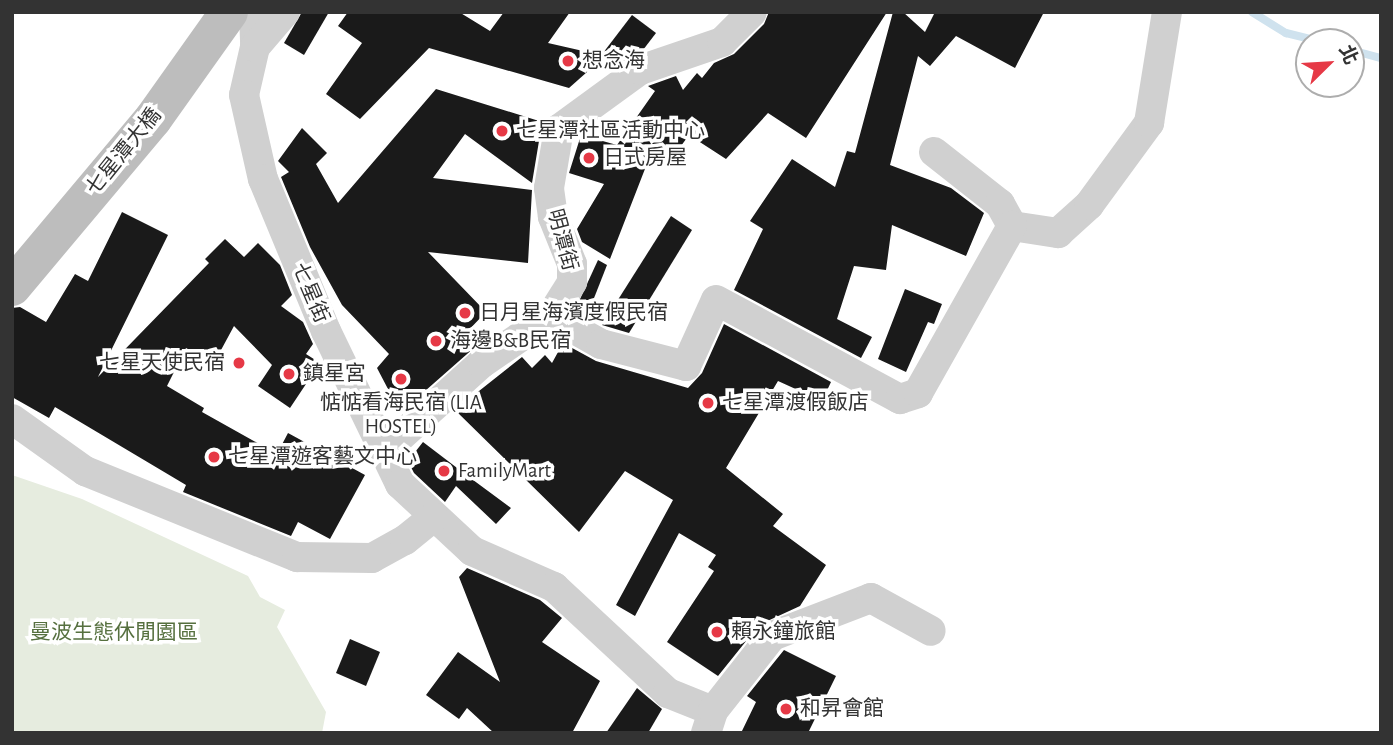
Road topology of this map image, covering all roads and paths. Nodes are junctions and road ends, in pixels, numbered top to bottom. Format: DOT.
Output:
graph roads {
  1 [pos="229,12"];
  2 [pos="254,12"];
  3 [pos="285,12"];
  4 [pos="752,12"];
  5 [pos="1167,12"];
  6 [pos="255,47"];
  7 [pos="934,152"];
  8 [pos="1012,226"];
  9 [pos="12,287"];
  10 [pos="551,316"];
  11 [pos="12,419"];
  12 [pos="12,441"];
  13 [pos="51,447"];
  14 [pos="382,453"];
  15 [pos="433,517"];
  16 [pos="931,631"];
  17 [pos="710,722"];
  1 -- 9 [label="main road, 七星潭大橋"];
  2 -- 6 [label="street, 七星街"];
  3 -- 6 [label="street, 七星街"];
  4 -- 10 [label="street, 明潭街"];
  5 -- 8 [label="street"];
  6 -- 14 [label="street, 七星街"];
  7 -- 8 [label="street"];
  8 -- 10 [label="street"];
  10 -- 14 [label="street, 明潭街"];
  11 -- 13 [label="street"];
  12 -- 13 [label="street"];
  13 -- 15 [label="street"];
  14 -- 15 [label="street, 七星街"];
  15 -- 17 [label="street, 七星街"];
  16 -- 17 [label="street"];
}
